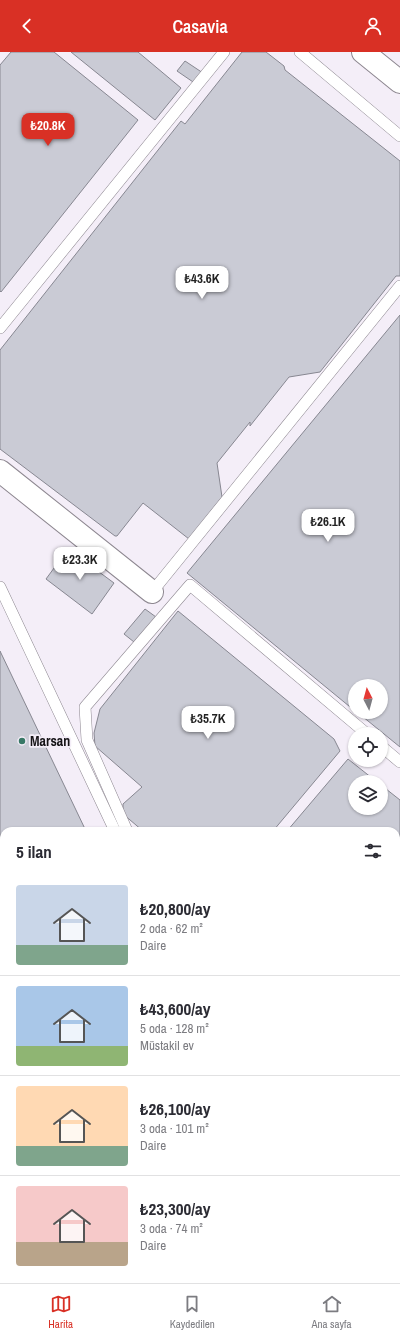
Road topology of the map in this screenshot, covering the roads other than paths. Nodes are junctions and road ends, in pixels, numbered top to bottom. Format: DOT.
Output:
graph roads {
  1 [pos="224,52"];
  2 [pos="300,52"];
  3 [pos="363,52"];
  4 [pos="400,82"];
  5 [pos="400,136"];
  6 [pos="400,286"];
  7 [pos="0,328"];
  8 [pos="0,471"];
  9 [pos="0,587"];
  10 [pos="152,592"];
  11 [pos="359,727"];
  12 [pos="388,752"];
  13 [pos="400,762"];
  14 [pos="113,827"];
  15 [pos="125,827"];
  1 -- 7 [label="lane"];
  2 -- 5 [label="lane"];
  3 -- 4 [label="street"];
  6 -- 10 [label="lane"];
  8 -- 10 [label="street"];
  9 -- 14 [label="lane"];
  11 -- 15 [label="lane"];
  12 -- 13 [label="lane"];
}
